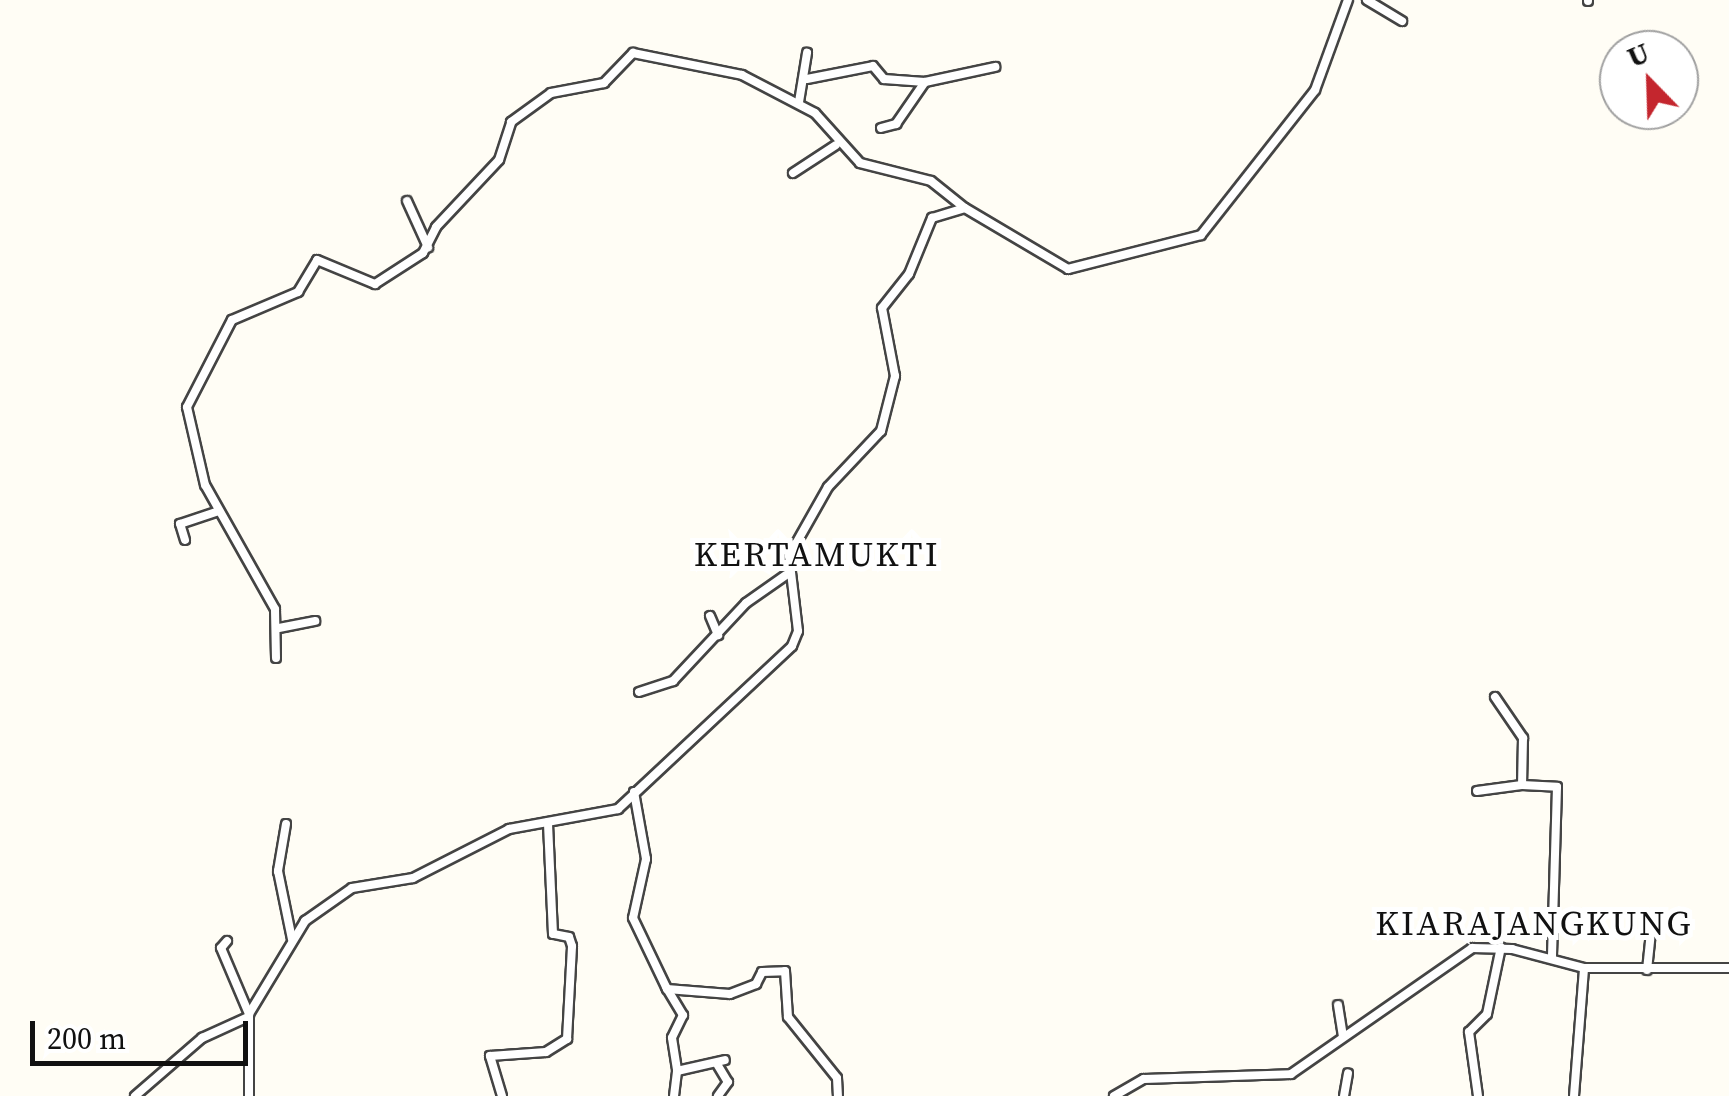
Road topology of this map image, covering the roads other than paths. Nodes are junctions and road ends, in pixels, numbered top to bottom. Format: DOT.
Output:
graph roads {
  1 [pos="1348,0"];
  2 [pos="1368,0"];
  3 [pos="1402,21"];
  4 [pos="808,53"];
  5 [pos="995,67"];
  6 [pos="807,79"];
  7 [pos="925,82"];
  8 [pos="799,102"];
  9 [pos="881,128"];
  10 [pos="836,145"];
  11 [pos="793,174"];
  12 [pos="407,201"];
  13 [pos="965,208"];
  14 [pos="428,247"];
  15 [pos="219,511"];
  16 [pos="185,540"];
  17 [pos="786,575"];
  18 [pos="710,616"];
  19 [pos="316,620"];
  20 [pos="279,628"];
  21 [pos="718,635"];
  22 [pos="276,658"];
  23 [pos="639,692"];
  24 [pos="1495,697"];
  25 [pos="1522,785"];
  26 [pos="1477,791"];
  27 [pos="634,792"];
  28 [pos="548,822"];
  29 [pos="286,824"];
  30 [pos="292,939"];
  31 [pos="1650,939"];
  32 [pos="227,941"];
  33 [pos="1501,947"];
  34 [pos="1552,958"];
  35 [pos="1584,968"];
  36 [pos="1729,968"];
  37 [pos="1646,970"];
  38 [pos="666,987"];
  39 [pos="1338,1005"];
  40 [pos="248,1016"];
  41 [pos="1344,1036"];
  42 [pos="678,1070"];
  43 [pos="1348,1073"];
  44 [pos="135,1096"];
  45 [pos="249,1096"];
  46 [pos="502,1096"];
  47 [pos="674,1096"];
  48 [pos="718,1096"];
  49 [pos="838,1096"];
  50 [pos="1114,1096"];
  51 [pos="1344,1096"];
  52 [pos="1478,1096"];
  53 [pos="1574,1096"];
  1 -- 13 [label="street"];
  2 -- 3 [label="street"];
  4 -- 6 [label="street"];
  5 -- 7 [label="street"];
  6 -- 7 [label="street"];
  6 -- 8 [label="street"];
  7 -- 9 [label="street"];
  8 -- 10 [label="street"];
  8 -- 14 [label="street"];
  10 -- 11 [label="street"];
  10 -- 13 [label="street"];
  12 -- 14 [label="street"];
  13 -- 17 [label="street"];
  14 -- 15 [label="street"];
  15 -- 16 [label="street"];
  15 -- 20 [label="street"];
  17 -- 21 [label="street"];
  17 -- 27 [label="street"];
  18 -- 21 [label="street"];
  19 -- 20 [label="street"];
  20 -- 22 [label="street"];
  21 -- 23 [label="street"];
  24 -- 25 [label="street"];
  25 -- 26 [label="street"];
  25 -- 34 [label="street"];
  27 -- 28 [label="street"];
  27 -- 38 [label="street"];
  28 -- 30 [label="street"];
  28 -- 46 [label="street"];
  29 -- 30 [label="street"];
  30 -- 40 [label="street"];
  31 -- 37 [label="street"];
  32 -- 40 [label="street"];
  33 -- 34 [label="street"];
  33 -- 41 [label="street"];
  33 -- 52 [label="street"];
  34 -- 35 [label="street"];
  35 -- 37 [label="street"];
  35 -- 53 [label="street"];
  36 -- 37 [label="street"];
  38 -- 42 [label="street"];
  38 -- 49 [label="street"];
  39 -- 41 [label="street"];
  40 -- 44 [label="street"];
  40 -- 45 [label="street"];
  41 -- 50 [label="street"];
  42 -- 47 [label="street"];
  42 -- 48 [label="street"];
  43 -- 51 [label="street"];
}
